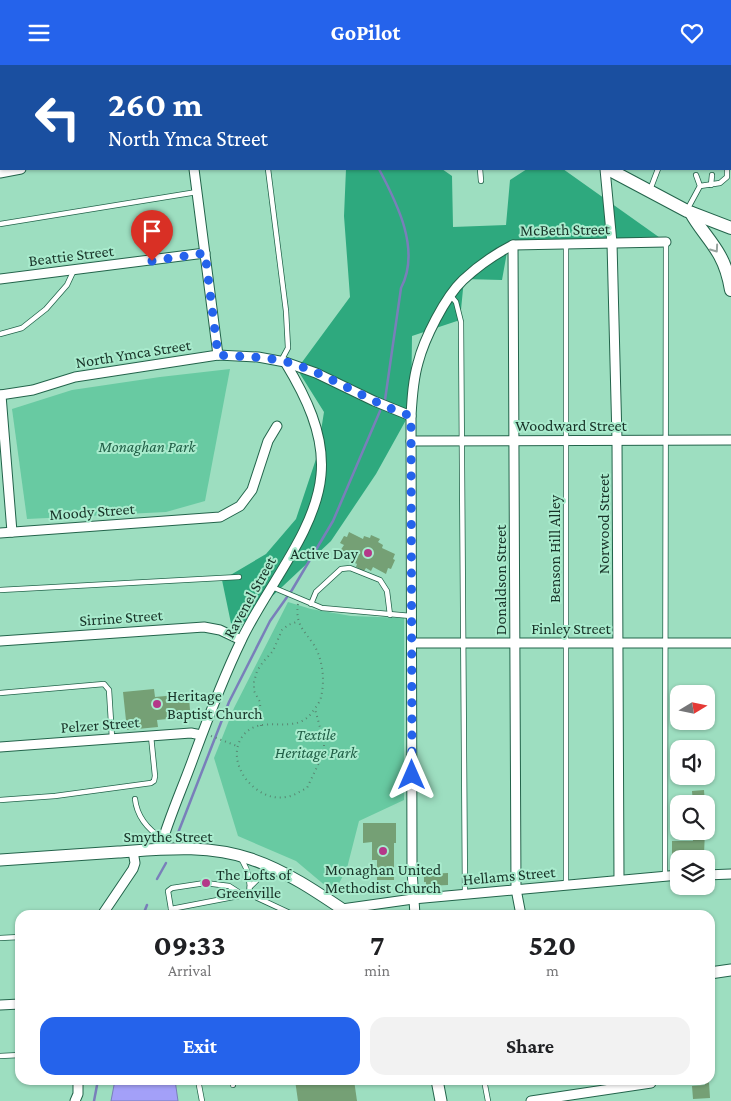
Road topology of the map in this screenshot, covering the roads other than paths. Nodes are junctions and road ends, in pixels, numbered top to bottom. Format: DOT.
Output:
graph roads {
  1 [pos="14,65"];
  2 [pos="39,65"];
  3 [pos="15,170"];
  4 [pos="194,170"];
  5 [pos="268,170"];
  6 [pos="480,170"];
  7 [pos="607,170"];
  8 [pos="609,170"];
  9 [pos="658,170"];
  10 [pos="0,173"];
  11 [pos="696,175"];
  12 [pos="712,175"];
  13 [pos="729,177"];
  14 [pos="481,181"];
  15 [pos="711,185"];
  16 [pos="700,186"];
  17 [pos="196,192"];
  18 [pos="650,192"];
  19 [pos="689,212"];
  20 [pos="0,224"];
  21 [pos="731,228"];
  22 [pos="566,243"];
  23 [pos="612,243"];
  24 [pos="666,243"];
  25 [pos="513,245"];
  26 [pos="205,253"];
  27 [pos="74,270"];
  28 [pos="0,279"];
  29 [pos="731,290"];
  30 [pos="452,296"];
  31 [pos="0,334"];
  32 [pos="218,355"];
  33 [pos="283,361"];
  34 [pos="0,395"];
  35 [pos="411,416"];
  36 [pos="277,426"];
  37 [pos="567,440"];
  38 [pos="617,440"];
  39 [pos="666,440"];
  40 [pos="731,440"];
  41 [pos="411,441"];
  42 [pos="463,441"];
  43 [pos="514,441"];
  44 [pos="3,463"];
  45 [pos="12,532"];
  46 [pos="0,533"];
  47 [pos="239,577"];
  48 [pos="271,587"];
  49 [pos="0,589"];
  50 [pos="311,605"];
  51 [pos="390,615"];
  52 [pos="411,616"];
  53 [pos="241,640"];
  54 [pos="0,641"];
  55 [pos="412,643"];
  56 [pos="463,643"];
  57 [pos="516,643"];
  58 [pos="566,643"];
  59 [pos="618,643"];
  60 [pos="666,643"];
  61 [pos="731,643"];
  62 [pos="0,693"];
  63 [pos="201,735"];
  64 [pos="151,736"];
  65 [pos="112,738"];
  66 [pos="0,747"];
  67 [pos="135,799"];
  68 [pos="0,800"];
  69 [pos="161,844"];
  70 [pos="133,851"];
  71 [pos="240,856"];
  72 [pos="0,860"];
  73 [pos="277,870"];
  74 [pos="731,874"];
  75 [pos="715,875"];
  76 [pos="665,876"];
  77 [pos="670,876"];
  78 [pos="619,880"];
  79 [pos="566,885"];
  80 [pos="250,887"];
  81 [pos="516,889"];
  82 [pos="465,894"];
  83 [pos="246,895"];
  84 [pos="413,899"];
  85 [pos="171,909"];
  86 [pos="105,910"];
  87 [pos="282,910"];
  88 [pos="343,910"];
  89 [pos="356,910"];
  90 [pos="414,910"];
  91 [pos="520,910"];
  92 [pos="15,937"];
  93 [pos="0,938"];
  94 [pos="731,970"];
  95 [pos="715,972"];
  96 [pos="15,1004"];
  97 [pos="0,1005"];
  98 [pos="15,1056"];
  99 [pos="0,1057"];
  100 [pos="78,1085"];
  101 [pos="199,1085"];
  102 [pos="438,1085"];
  103 [pos="485,1085"];
  104 [pos="638,1085"];
  105 [pos="75,1101"];
  106 [pos="202,1101"];
  107 [pos="440,1101"];
  108 [pos="488,1101"];
  109 [pos="531,1101"];
  1 -- 2 [label="main road"];
  3 -- 10 [label="street"];
  4 -- 17 [label="street"];
  5 -- 33 [label="lane"];
  6 -- 14 [label="lane"];
  7 -- 23 [label="street, Norwood Street"];
  8 -- 18 [label="main road"];
  9 -- 18 [label="lane"];
  11 -- 16 [label="lane"];
  12 -- 15 [label="lane"];
  13 -- 15 [label="lane"];
  15 -- 16 [label="lane"];
  16 -- 19 [label="lane"];
  17 -- 20 [label="lane"];
  17 -- 26 [label="street"];
  18 -- 19 [label="main road"];
  19 -- 21 [label="main road"];
  19 -- 29 [label="main road, one-way"];
  22 -- 23 [label="street, McBeth Street"];
  22 -- 25 [label="street, McBeth Street"];
  22 -- 37 [label="lane, Benson Hill Alley"];
  23 -- 24 [label="street, McBeth Street"];
  23 -- 38 [label="street, Norwood Street"];
  24 -- 39 [label="lane"];
  25 -- 30 [label="street, McBeth Street"];
  25 -- 43 [label="street, Donaldson Street"];
  26 -- 27 [label="street, Beattie Street"];
  26 -- 32 [label="street"];
  27 -- 28 [label="street, Beattie Street"];
  27 -- 31 [label="lane"];
  30 -- 35 [label="street, McBeth Street"];
  30 -- 42 [label="lane"];
  32 -- 33 [label="street, North Ymca Street"];
  32 -- 34 [label="street, North Ymca Street"];
  33 -- 35 [label="street, North Ymca Street"];
  33 -- 48 [label="street, Ravenel Street"];
  34 -- 44 [label="street"];
  35 -- 41 [label="street, McBeth Street"];
  36 -- 45 [label="street, Moody Street"];
  37 -- 38 [label="street, Woodward Street"];
  37 -- 43 [label="street, Woodward Street"];
  37 -- 58 [label="lane, Benson Hill Alley"];
  38 -- 39 [label="street, Woodward Street"];
  38 -- 59 [label="street, Norwood Street"];
  39 -- 40 [label="street, Woodward Street"];
  39 -- 60 [label="lane"];
  41 -- 42 [label="street, Woodward Street"];
  41 -- 52 [label="street, McBeth Street"];
  42 -- 43 [label="street, Woodward Street"];
  42 -- 56 [label="lane"];
  43 -- 57 [label="street, Donaldson Street"];
  44 -- 45 [label="street"];
  45 -- 46 [label="street, Moody Street"];
  47 -- 49 [label="lane"];
  48 -- 50 [label="lane"];
  48 -- 53 [label="street, Ravenel Street"];
  50 -- 51 [label="lane"];
  50 -- 51 [label="lane"];
  51 -- 52 [label="lane"];
  52 -- 55 [label="street, McBeth Street"];
  53 -- 54 [label="street, Sirrine Street"];
  53 -- 63 [label="street, Ravenel Street"];
  55 -- 56 [label="street, Finley Street"];
  55 -- 84 [label="street, McBeth Street"];
  56 -- 57 [label="street, Finley Street"];
  56 -- 82 [label="lane"];
  57 -- 58 [label="street, Finley Street"];
  57 -- 81 [label="street, Donaldson Street"];
  58 -- 59 [label="street, Finley Street"];
  58 -- 79 [label="lane, Benson Hill Alley"];
  59 -- 60 [label="street, Finley Street"];
  59 -- 78 [label="street, Norwood Street"];
  60 -- 61 [label="street, Finley Street"];
  60 -- 76 [label="lane"];
  62 -- 65 [label="lane"];
  63 -- 64 [label="street, Pelzer Street"];
  63 -- 69 [label="street, Ravenel Street"];
  64 -- 65 [label="street, Pelzer Street"];
  64 -- 68 [label="lane"];
  65 -- 66 [label="street, Pelzer Street"];
  67 -- 69 [label="lane"];
  69 -- 70 [label="street, Smythe Street"];
  69 -- 71 [label="street, Smythe Street"];
  70 -- 72 [label="street, Smythe Street"];
  70 -- 86 [label="street"];
  71 -- 73 [label="street, Smythe Street"];
  71 -- 80 [label="lane"];
  73 -- 80 [label="lane"];
  73 -- 88 [label="street, Smythe Street"];
  74 -- 75 [label="street"];
  76 -- 77 [label="street, Hellams Street"];
  76 -- 78 [label="street, Hellams Street"];
  78 -- 79 [label="street, Hellams Street"];
  79 -- 81 [label="street, Hellams Street"];
  80 -- 83 [label="lane"];
  81 -- 82 [label="street, Hellams Street"];
  81 -- 91 [label="street, Donaldson Street"];
  82 -- 84 [label="street, Hellams Street"];
  83 -- 85 [label="lane"];
  83 -- 85 [label="lane"];
  83 -- 87 [label="lane"];
  84 -- 89 [label="street, Hellams Street"];
  84 -- 90 [label="street, McBeth Street"];
  92 -- 93 [label="lane"];
  94 -- 95 [label="street"];
  96 -- 97 [label="street"];
  98 -- 99 [label="lane"];
  100 -- 105 [label="street"];
  101 -- 106 [label="lane"];
  102 -- 107 [label="street"];
  103 -- 108 [label="lane"];
  104 -- 109 [label="street"];
}
